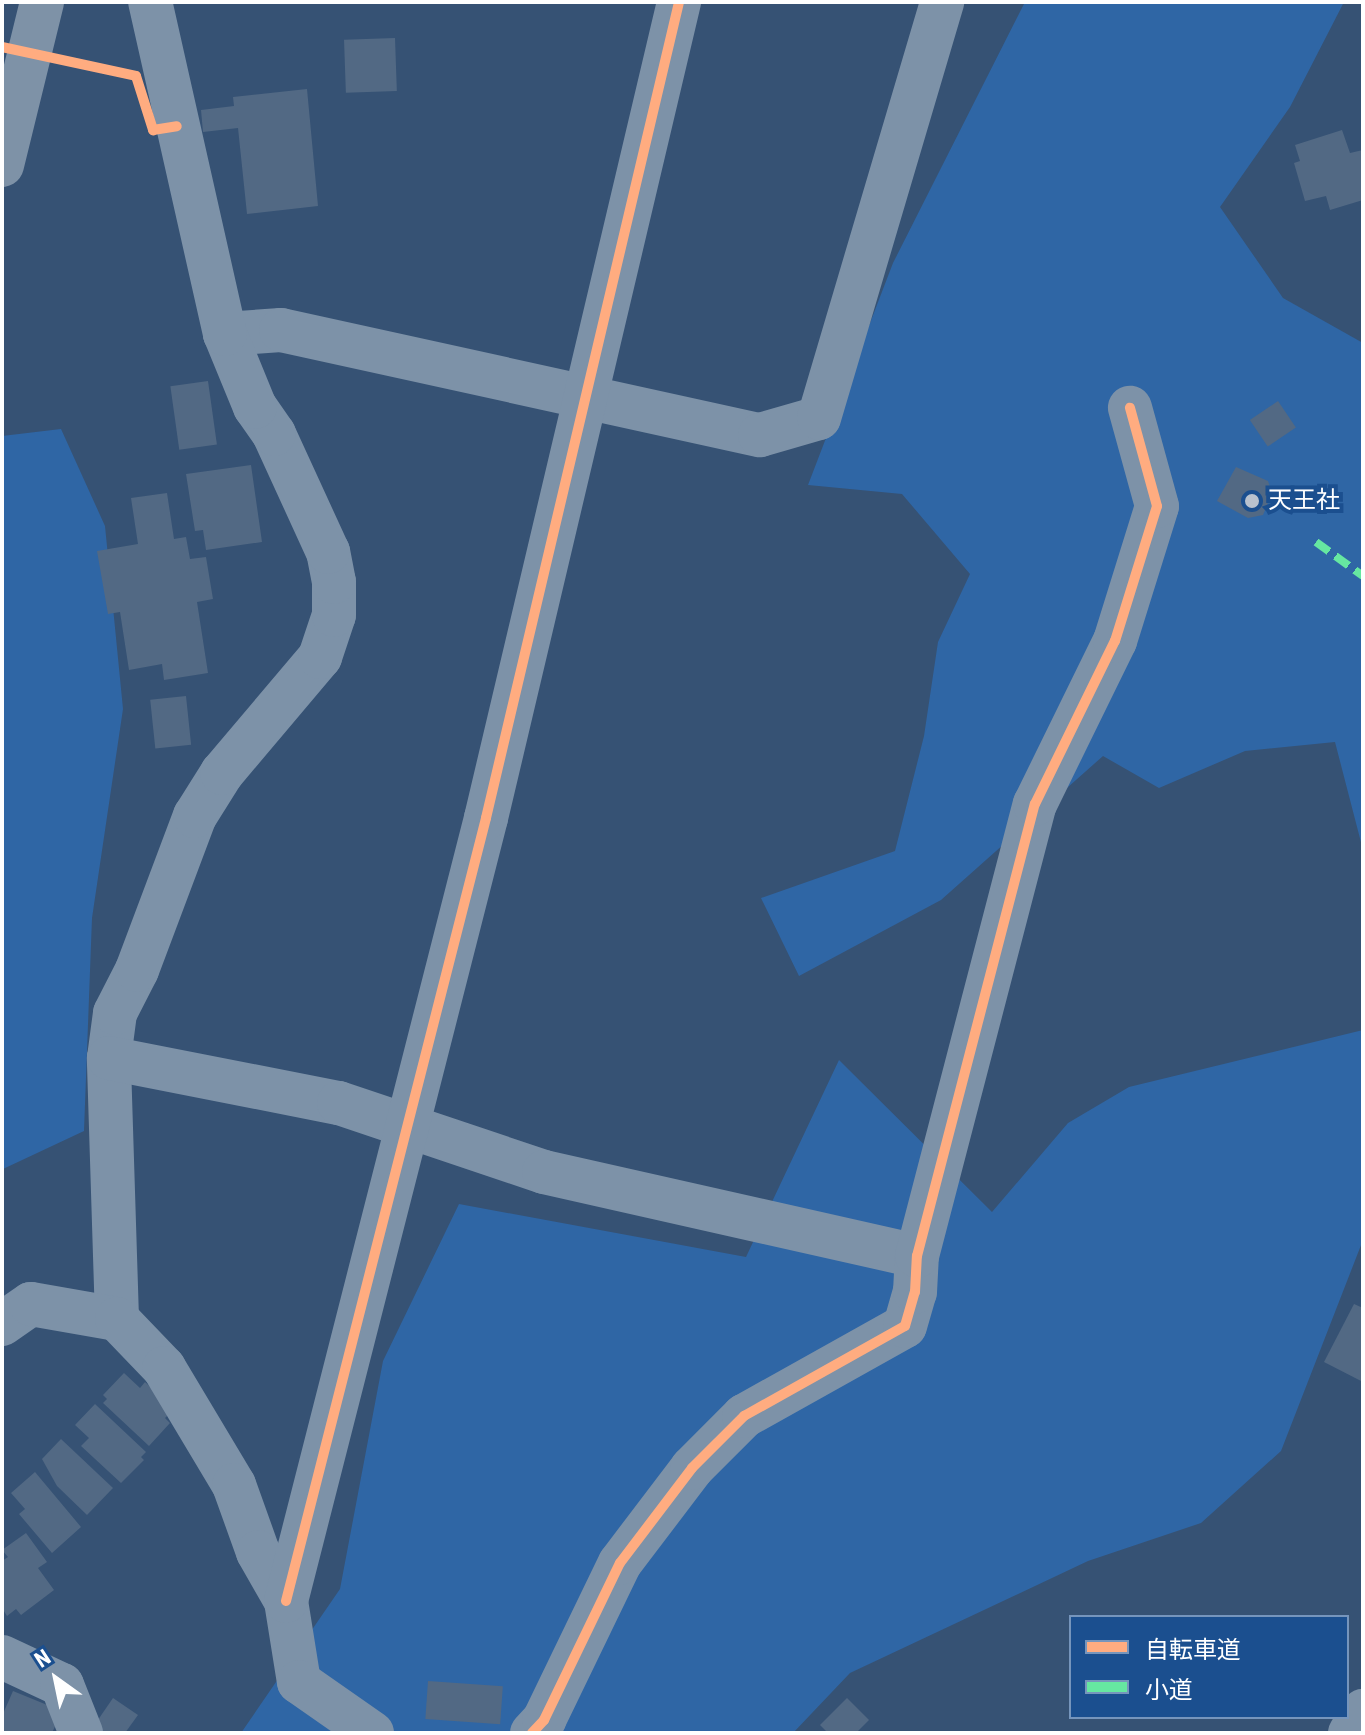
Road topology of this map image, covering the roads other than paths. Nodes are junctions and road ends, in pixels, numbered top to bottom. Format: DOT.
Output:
graph roads {
  1 [pos="42,2"];
  2 [pos="150,2"];
  3 [pos="679,2"];
  4 [pos="942,2"];
  5 [pos="2,165"];
  6 [pos="225,334"];
  7 [pos="583,397"];
  8 [pos="1130,408"];
  9 [pos="109,1058"];
  10 [pos="409,1125"];
  11 [pos="917,1256"];
  12 [pos="117,1319"];
  13 [pos="2,1324"];
  14 [pos="286,1601"];
  15 [pos="2,1657"];
  16 [pos="1363,1711"];
  17 [pos="81,1733"];
  18 [pos="372,1733"];
  19 [pos="532,1733"];
  20 [pos="1350,1733"];
  1 -- 5 [label="highway"];
  2 -- 6 [label="street"];
  3 -- 7 [label="street"];
  4 -- 7 [label="street"];
  6 -- 7 [label="street"];
  6 -- 9 [label="street"];
  7 -- 10 [label="street"];
  8 -- 11 [label="street"];
  9 -- 10 [label="street"];
  9 -- 12 [label="street"];
  10 -- 11 [label="street"];
  10 -- 14 [label="street"];
  11 -- 19 [label="street"];
  12 -- 13 [label="street"];
  12 -- 14 [label="street"];
  14 -- 18 [label="street"];
  15 -- 17 [label="street"];
  16 -- 20 [label="street"];
}
